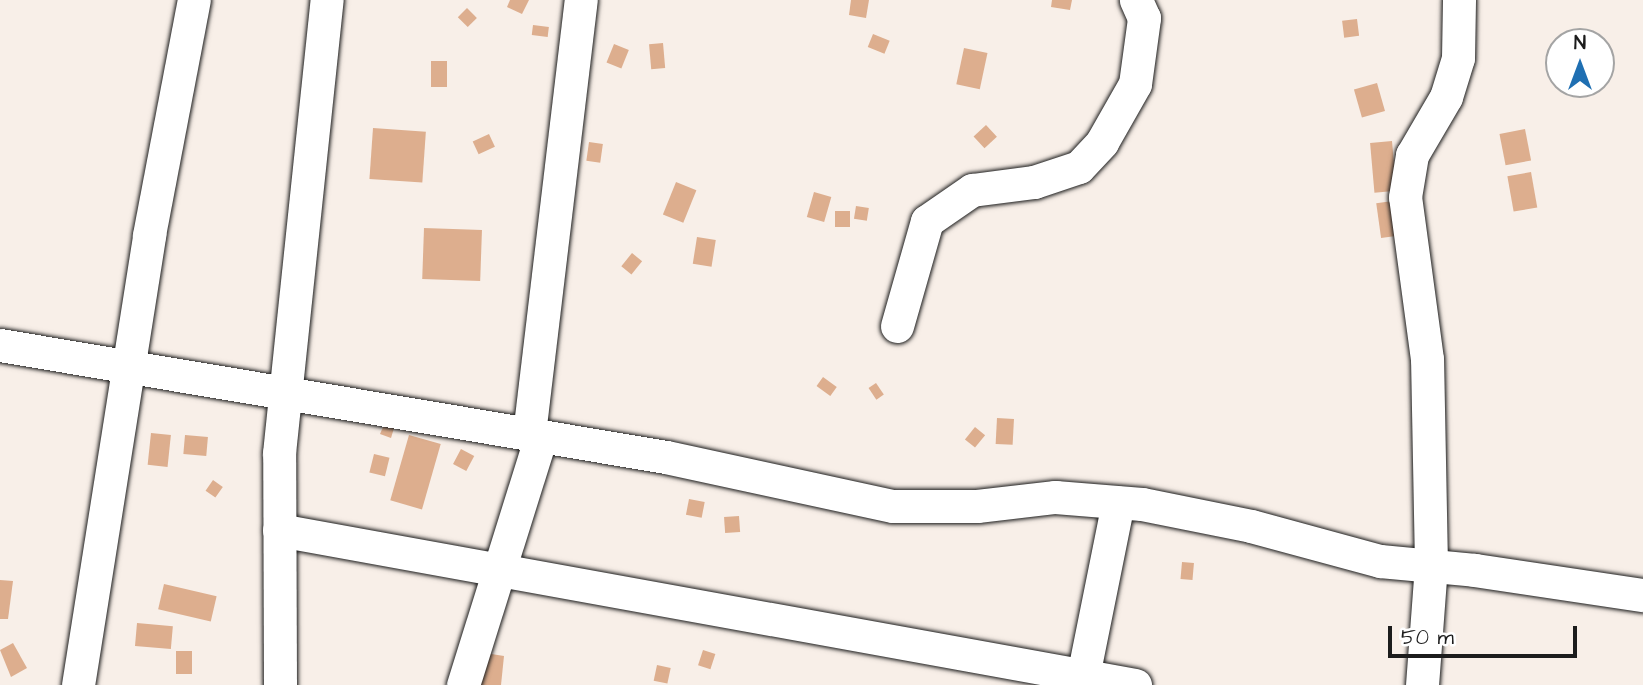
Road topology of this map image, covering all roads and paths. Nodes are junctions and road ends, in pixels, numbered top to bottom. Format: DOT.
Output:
graph roads {
  1 [pos="194,0"];
  2 [pos="327,0"];
  3 [pos="580,0"];
  4 [pos="1136,0"];
  5 [pos="1459,0"];
  6 [pos="897,326"];
  7 [pos="0,345"];
  8 [pos="128,366"];
  9 [pos="287,393"];
  10 [pos="535,435"];
  11 [pos="1118,502"];
  12 [pos="279,530"];
  13 [pos="1431,565"];
  14 [pos="499,571"];
  15 [pos="1643,595"];
  16 [pos="1083,676"];
  17 [pos="78,685"];
  18 [pos="281,685"];
  19 [pos="463,685"];
  20 [pos="1135,685"];
  21 [pos="1422,685"];
  1 -- 8 [label="street"];
  2 -- 9 [label="street"];
  3 -- 10 [label="street"];
  4 -- 6 [label="street"];
  5 -- 13 [label="street"];
  7 -- 8 [label="street"];
  8 -- 9 [label="street"];
  8 -- 17 [label="street"];
  9 -- 10 [label="street"];
  9 -- 12 [label="street"];
  10 -- 11 [label="street"];
  10 -- 14 [label="street"];
  11 -- 13 [label="street"];
  11 -- 16 [label="street"];
  12 -- 14 [label="street"];
  12 -- 18 [label="street"];
  13 -- 15 [label="street"];
  13 -- 21 [label="street"];
  14 -- 16 [label="street"];
  14 -- 19 [label="street"];
  16 -- 20 [label="street"];
}
